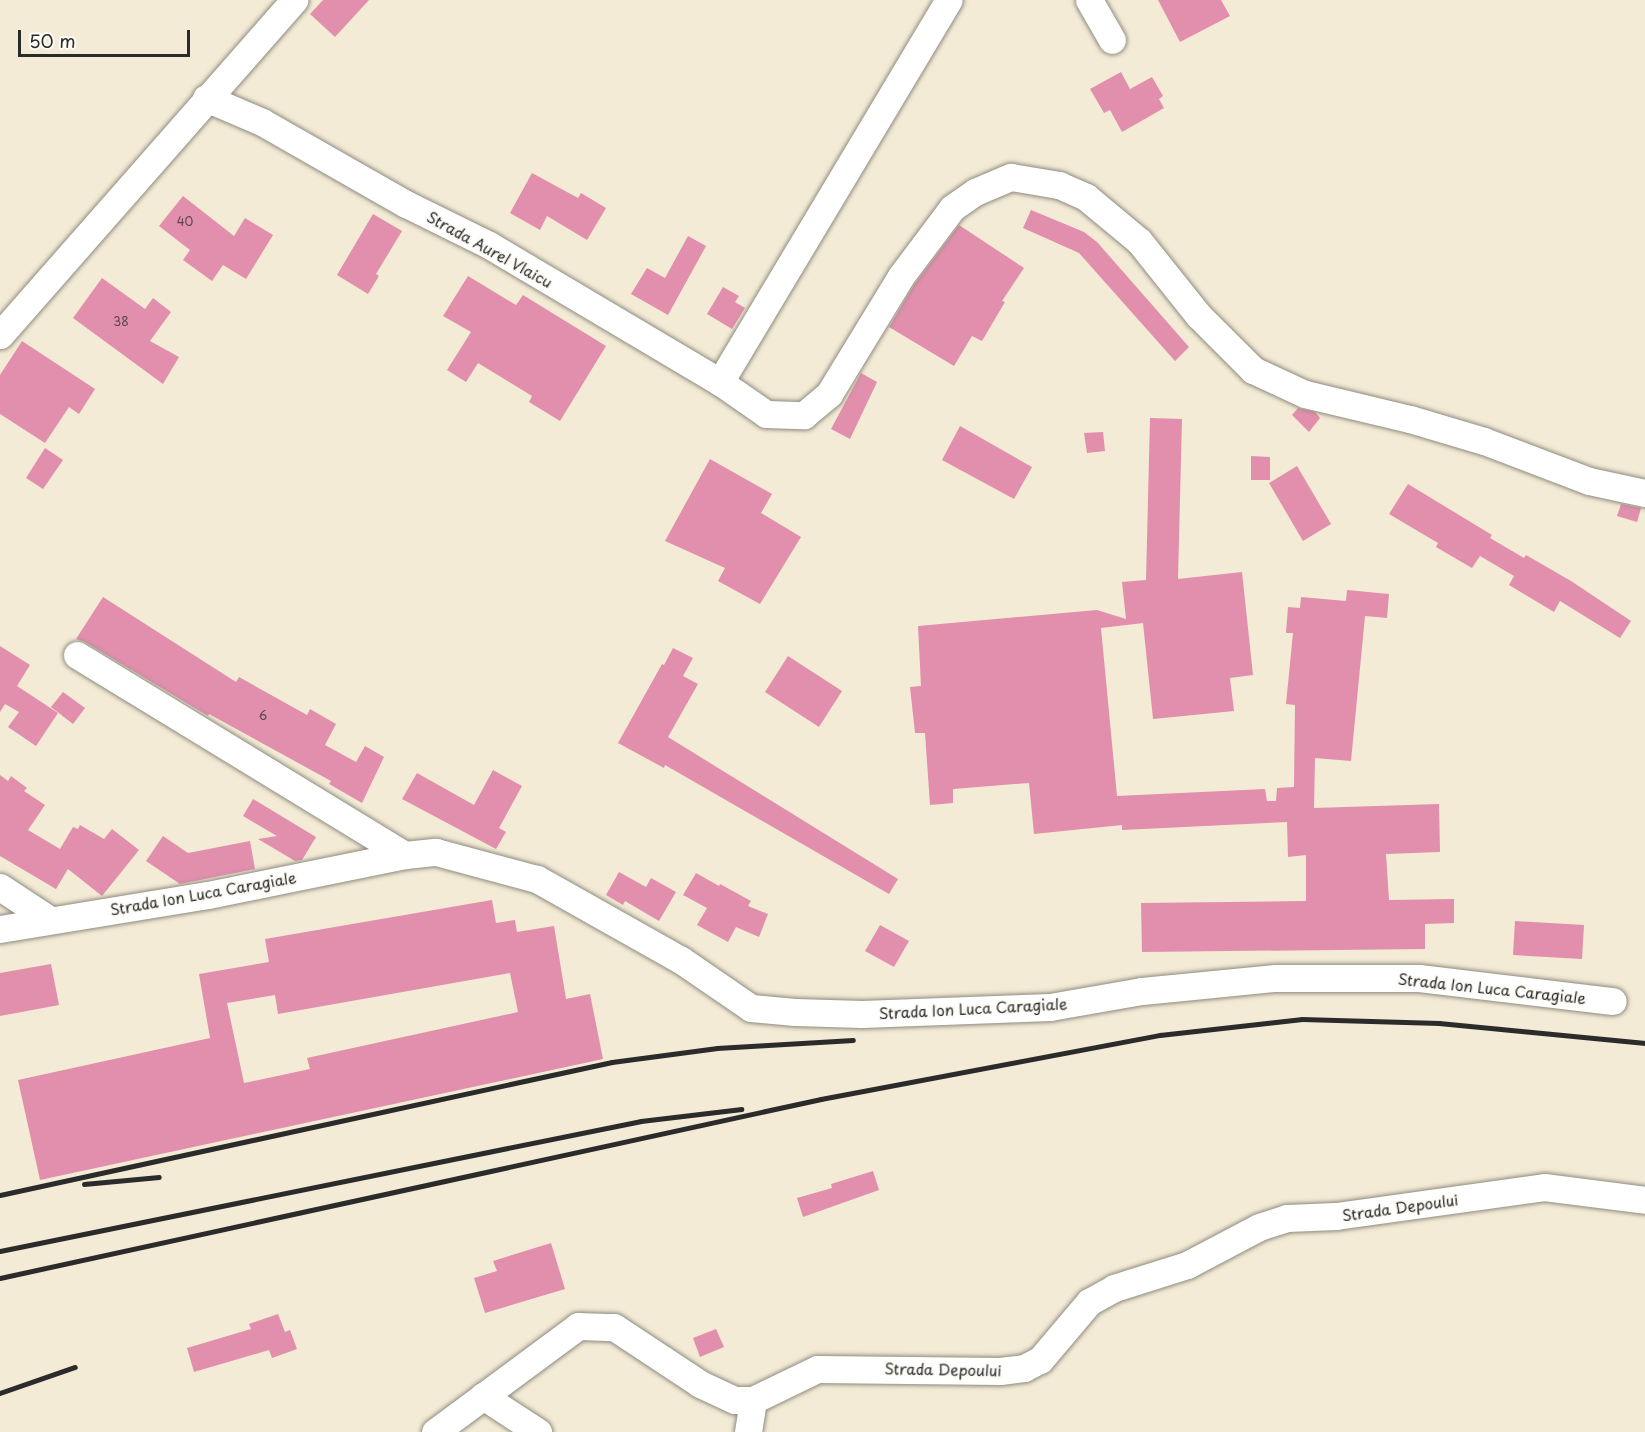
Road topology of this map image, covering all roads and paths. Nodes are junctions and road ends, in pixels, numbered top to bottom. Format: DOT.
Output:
graph roads {
  1 [pos="294,0"];
  2 [pos="949,0"];
  3 [pos="1089,0"];
  4 [pos="1112,40"];
  5 [pos="206,98"];
  6 [pos="0,335"];
  7 [pos="720,382"];
  8 [pos="1645,493"];
  9 [pos="77,655"];
  10 [pos="405,855"];
  11 [pos="0,887"];
  12 [pos="50,920"];
  13 [pos="0,929"];
  14 [pos="1613,1000"];
  15 [pos="1645,1200"];
  16 [pos="483,1396"];
  17 [pos="753,1400"];
  18 [pos="435,1432"];
  19 [pos="538,1432"];
  20 [pos="748,1432"];
  1 -- 5 [label="street"];
  2 -- 7 [label="street"];
  3 -- 4 [label="street"];
  5 -- 6 [label="street"];
  5 -- 7 [label="street, Strada Aurel Vlaicu"];
  7 -- 8 [label="street, Strada Aurel Vlaicu"];
  9 -- 10 [label="street"];
  10 -- 12 [label="street, Strada Ion Luca Caragiale"];
  10 -- 14 [label="street, Strada Ion Luca Caragiale"];
  11 -- 12 [label="street"];
  12 -- 13 [label="street, Strada Ion Luca Caragiale"];
  15 -- 17 [label="street, Strada Depoului"];
  16 -- 17 [label="street"];
  16 -- 18 [label="street"];
  16 -- 19 [label="street"];
  17 -- 20 [label="street"];
}
